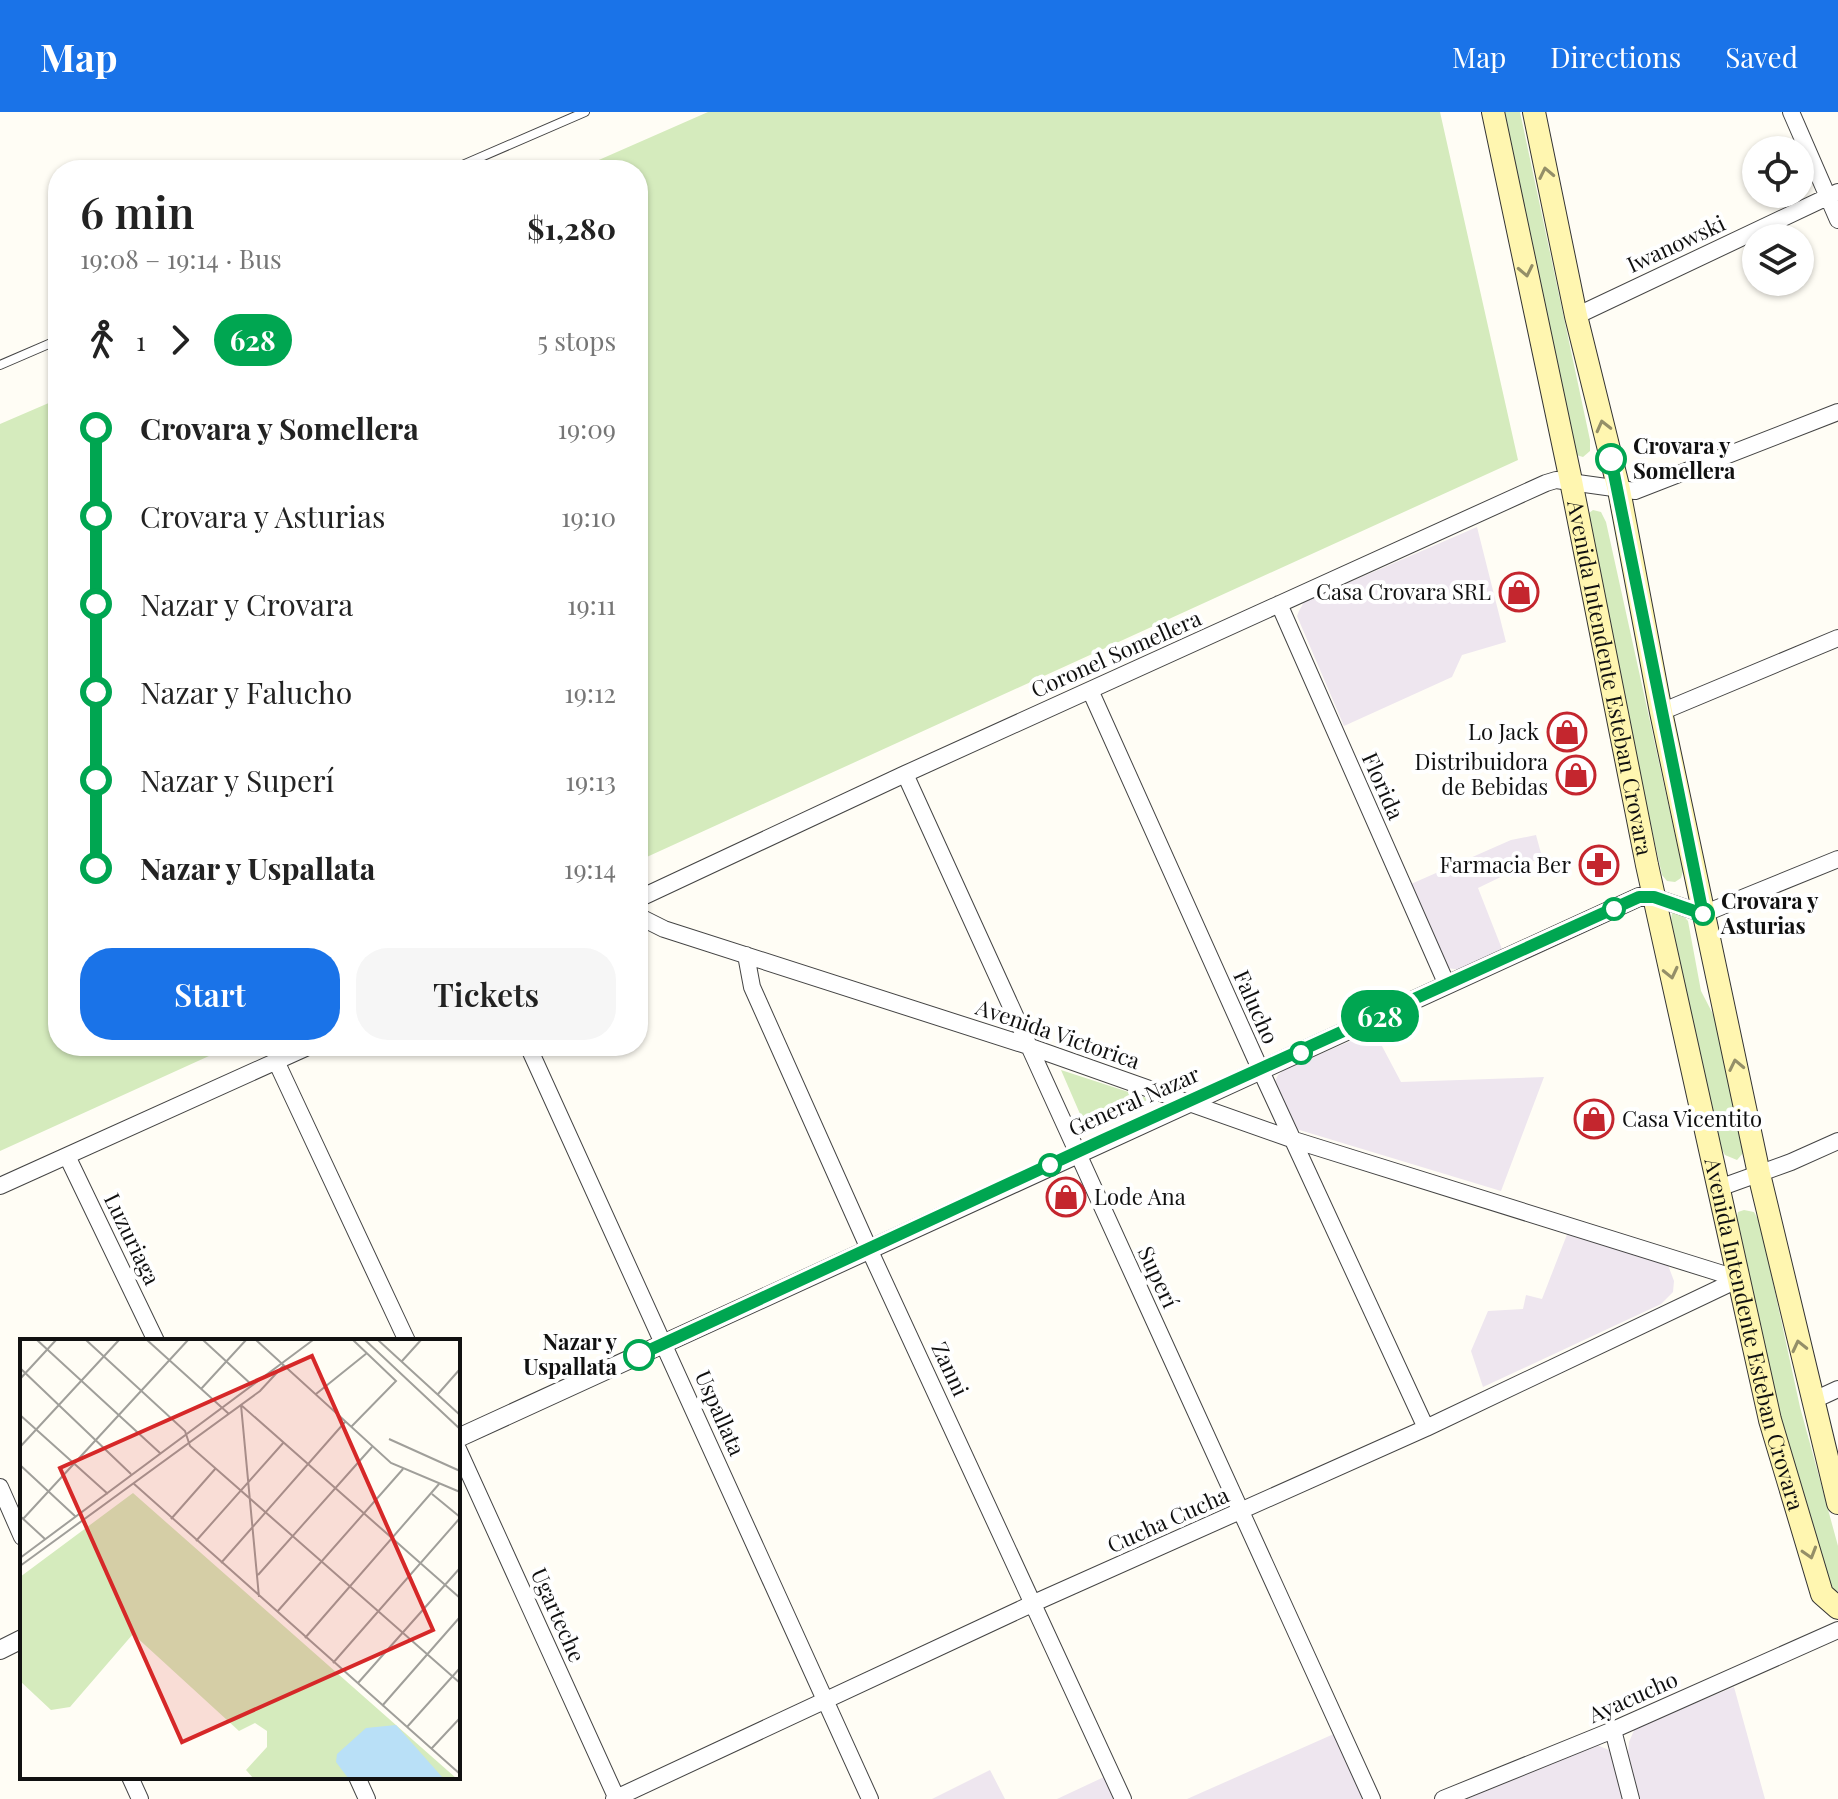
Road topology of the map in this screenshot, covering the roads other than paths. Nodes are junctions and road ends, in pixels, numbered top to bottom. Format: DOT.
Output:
graph roads {
  1 [pos="585,112"];
  2 [pos="1493,112"];
  3 [pos="1534,112"];
  4 [pos="1791,112"];
  5 [pos="474,160"];
  6 [pos="1833,194"];
  7 [pos="1838,220"];
  8 [pos="1576,316"];
  9 [pos="48,344"];
  10 [pos="0,365"];
  11 [pos="1838,412"];
  12 [pos="1571,481"];
  13 [pos="1619,490"];
  14 [pos="1279,604"];
  15 [pos="1838,638"];
  16 [pos="1090,690"];
  17 [pos="1661,712"];
  18 [pos="905,774"];
  19 [pos="1838,859"];
  20 [pos="648,894"];
  21 [pos="1654,897"];
  22 [pos="1703,914"];
  23 [pos="648,921"];
  24 [pos="746,955"];
  25 [pos="1447,985"];
  26 [pos="1025,1045"];
  27 [pos="287,1056"];
  28 [pos="533,1056"];
  29 [pos="276,1061"];
  30 [pos="1261,1071"];
  31 [pos="1189,1102"];
  32 [pos="1294,1140"];
  33 [pos="1838,1141"];
  34 [pos="1075,1153"];
  35 [pos="67,1156"];
  36 [pos="1759,1174"];
  37 [pos="0,1186"];
  38 [pos="1719,1188"];
  39 [pos="869,1249"];
  40 [pos="1739,1279"];
  41 [pos="155,1339"];
  42 [pos="406,1339"];
  43 [pos="665,1343"];
  44 [pos="1838,1389"];
  45 [pos="1812,1401"];
  46 [pos="1426,1428"];
  47 [pos="460,1437"];
  48 [pos="460,1453"];
  49 [pos="0,1487"];
  50 [pos="1838,1503"];
  51 [pos="1244,1510"];
  52 [pos="20,1532"];
  53 [pos="1034,1603"];
  54 [pos="1838,1608"];
  55 [pos="1838,1630"];
  56 [pos="20,1640"];
  57 [pos="0,1650"];
  58 [pos="825,1700"];
  59 [pos="1613,1730"];
  60 [pos="131,1779"];
  61 [pos="358,1779"];
  62 [pos="140,1799"];
  63 [pos="367,1799"];
  64 [pos="616,1799"];
  65 [pos="870,1799"];
  66 [pos="1123,1799"];
  67 [pos="1372,1799"];
  68 [pos="1443,1799"];
  69 [pos="1631,1799"];
  1 -- 5 [label="lane"];
  2 -- 12 [label="main road, Avenida Intendente Esteban Crovara, one-way"];
  8 -- 3 [label="main road, Avenida Intendente Esteban Crovara, one-way"];
  4 -- 6 [label="street"];
  6 -- 7 [label="street"];
  6 -- 8 [label="street, Iwanowski"];
  13 -- 8 [label="main road, Avenida Intendente Esteban Crovara, one-way"];
  9 -- 10 [label="lane"];
  11 -- 13 [label="street"];
  12 -- 13 [label="street, Coronel Somellera"];
  12 -- 14 [label="street, Coronel Somellera"];
  12 -- 21 [label="main road, Avenida Intendente Esteban Crovara"];
  13 -- 17 [label="main road, Avenida Intendente Esteban Crovara"];
  14 -- 16 [label="street, Coronel Somellera"];
  14 -- 25 [label="street, Florida"];
  15 -- 17 [label="street"];
  16 -- 18 [label="street, Coronel Somellera"];
  16 -- 30 [label="street, Falucho"];
  17 -- 22 [label="main road, Avenida Intendente Esteban Crovara"];
  18 -- 20 [label="street, Coronel Somellera"];
  18 -- 26 [label="street, Superí"];
  19 -- 22 [label="street"];
  21 -- 22 [label="street"];
  21 -- 25 [label="street, General Nazar"];
  21 -- 38 [label="main road, Avenida Intendente Esteban Crovara, one-way"];
  36 -- 22 [label="main road, Avenida Intendente Esteban Crovara, one-way"];
  23 -- 24 [label="street, Avenida Victorica"];
  24 -- 26 [label="street, Avenida Victorica"];
  24 -- 39 [label="street, Zanni"];
  25 -- 30 [label="street, General Nazar"];
  26 -- 31 [label="street, Avenida Victorica"];
  26 -- 34 [label="street, Superí"];
  27 -- 29 [label="street"];
  28 -- 43 [label="street, Uspallata"];
  29 -- 35 [label="street"];
  29 -- 42 [label="street"];
  30 -- 31 [label="street, General Nazar"];
  30 -- 32 [label="street, Falucho"];
  31 -- 32 [label="street, Avenida Victorica"];
  31 -- 34 [label="street, General Nazar"];
  32 -- 40 [label="street, Avenida Victorica"];
  32 -- 46 [label="street, Falucho"];
  33 -- 36 [label="street"];
  34 -- 39 [label="street, General Nazar"];
  34 -- 51 [label="street, Superí"];
  35 -- 37 [label="street"];
  35 -- 41 [label="street, Luzuriaga"];
  36 -- 38 [label="street"];
  45 -- 36 [label="main road, Avenida Intendente Esteban Crovara, one-way"];
  38 -- 40 [label="main road, Avenida Intendente Esteban Crovara"];
  39 -- 43 [label="street, General Nazar"];
  39 -- 53 [label="street, Zanni"];
  40 -- 46 [label="street, Cucha Cucha"];
  40 -- 54 [label="main road, Avenida Intendente Esteban Crovara, one-way"];
  43 -- 47 [label="street, General Nazar"];
  43 -- 58 [label="street, Uspallata"];
  44 -- 45 [label="street"];
  45 -- 50 [label="main road, Avenida Intendente Esteban Crovara"];
  46 -- 51 [label="street, Cucha Cucha"];
  48 -- 64 [label="street, Ugarteche"];
  49 -- 52 [label="street"];
  51 -- 53 [label="street, Cucha Cucha"];
  51 -- 67 [label="street, Superí"];
  53 -- 58 [label="street, Cucha Cucha"];
  53 -- 66 [label="street, Zanni"];
  55 -- 59 [label="street, Ayacucho"];
  56 -- 57 [label="street"];
  58 -- 64 [label="street, Cucha Cucha"];
  58 -- 65 [label="street, Uspallata"];
  59 -- 68 [label="street, Ayacucho"];
  59 -- 69 [label="street"];
  60 -- 62 [label="street"];
  61 -- 63 [label="street"];
}
